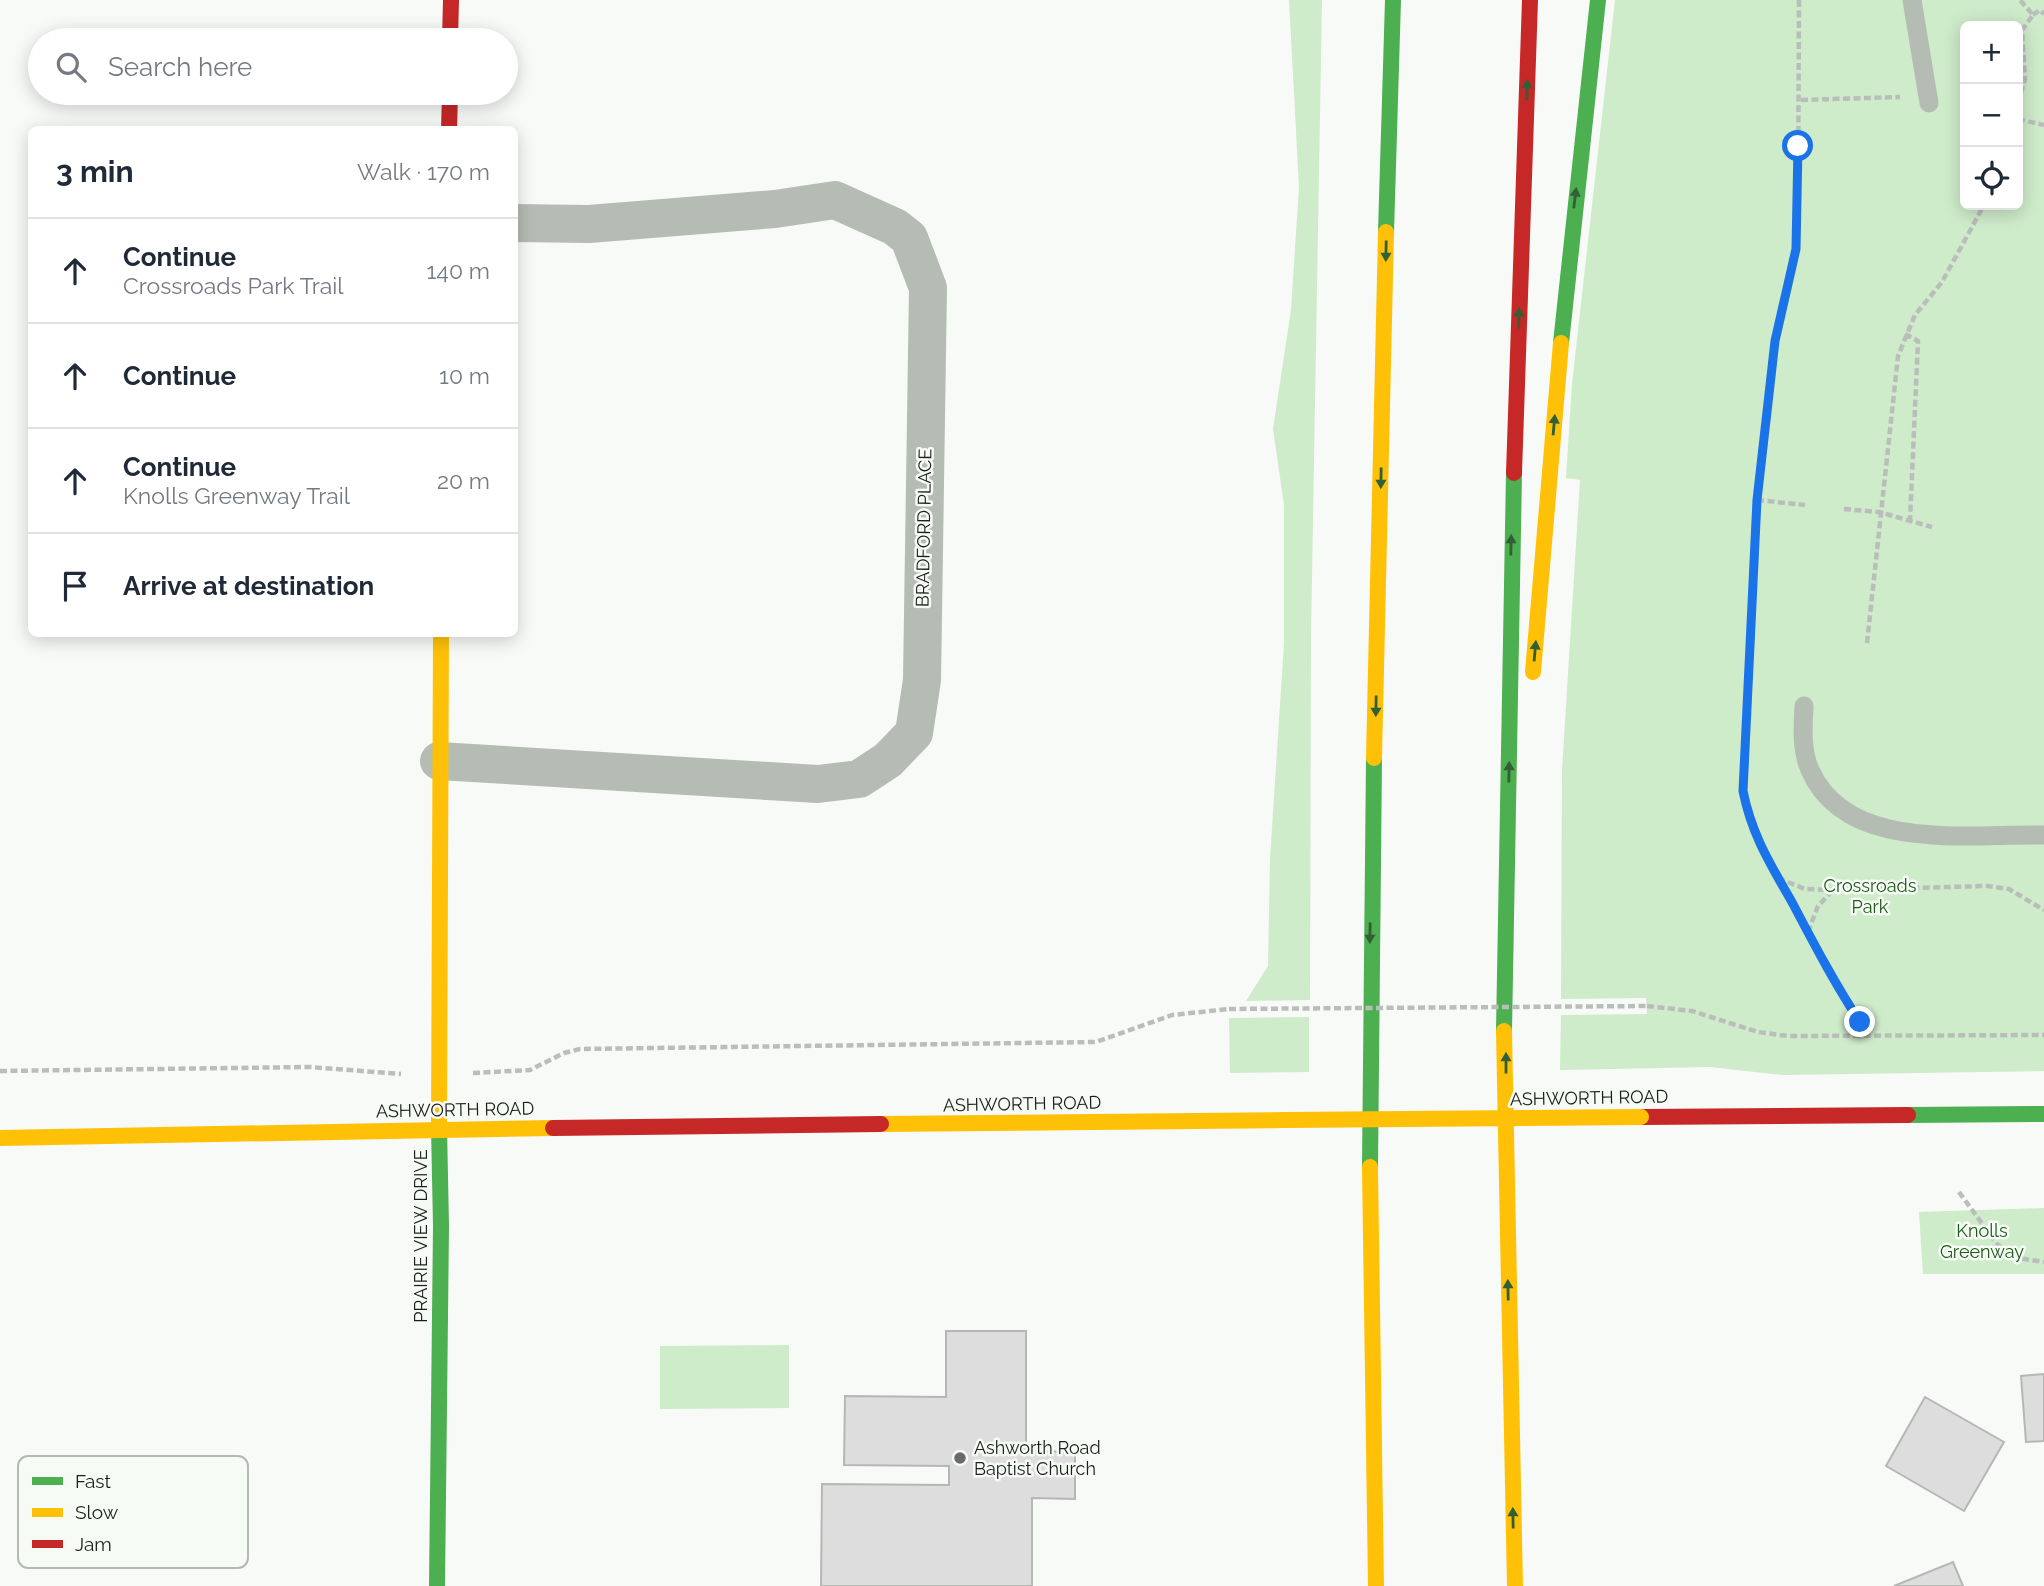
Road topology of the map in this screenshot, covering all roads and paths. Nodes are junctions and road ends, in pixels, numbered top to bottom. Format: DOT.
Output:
graph roads {
  1 [pos="451,0"];
  2 [pos="1377,0"];
  3 [pos="1393,0"];
  4 [pos="1530,0"];
  5 [pos="1598,0"];
  6 [pos="1799,0"];
  7 [pos="1912,0"];
  8 [pos="2020,0"];
  9 [pos="2033,15"];
  10 [pos="2044,15"];
  11 [pos="450,28"];
  12 [pos="2023,86"];
  13 [pos="1801,100"];
  14 [pos="1928,100"];
  15 [pos="450,105"];
  16 [pos="2023,120"];
  17 [pos="2044,125"];
  18 [pos="449,126"];
  19 [pos="1388,183"];
  20 [pos="1981,210"];
  21 [pos="518,223"];
  22 [pos="1905,334"];
  23 [pos="1757,500"];
  24 [pos="1805,505"];
  25 [pos="1844,509"];
  26 [pos="1879,512"];
  27 [pos="1910,520"];
  28 [pos="1932,527"];
  29 [pos="441,637"];
  30 [pos="1867,643"];
  31 [pos="1532,682"];
  32 [pos="1804,706"];
  33 [pos="1526,751"];
  34 [pos="439,761"];
  35 [pos="2044,835"];
  36 [pos="1778,878"];
  37 [pos="1833,890"];
  38 [pos="2044,910"];
  39 [pos="1808,933"];
  40 [pos="1506,988"];
  41 [pos="1860,1022"];
  42 [pos="2044,1035"];
  43 [pos="0,1071"];
  44 [pos="474,1073"];
  45 [pos="400,1074"];
  46 [pos="2044,1114"];
  47 [pos="440,1129"];
  48 [pos="0,1138"];
  49 [pos="1959,1192"];
  50 [pos="2044,1262"];
  51 [pos="437,1586"];
  52 [pos="1376,1586"];
  53 [pos="1515,1586"];
  1 -- 11 [label="main road"];
  2 -- 19 [label="main road"];
  3 -- 19 [label="main road"];
  40 -- 4 [label="main road, one-way"];
  31 -- 5 [label="main road, one-way"];
  6 -- 13 [label="path"];
  7 -- 14 [label="lane"];
  8 -- 9 [label="path"];
  9 -- 10 [label="path"];
  9 -- 12 [label="path"];
  13 -- 14 [label="path"];
  13 -- 23 [label="path"];
  15 -- 18 [label="main road"];
  16 -- 17 [label="path"];
  19 -- 52 [label="main road, one-way"];
  20 -- 22 [label="path"];
  21 -- 34 [label="street, BRADFORD PLACE"];
  22 -- 26 [label="path"];
  22 -- 27 [label="path"];
  23 -- 24 [label="path"];
  23 -- 36 [label="path"];
  25 -- 26 [label="path"];
  26 -- 27 [label="path"];
  26 -- 30 [label="path"];
  27 -- 28 [label="path"];
  29 -- 34 [label="main road, PRAIRIE VIEW DRIVE"];
  32 -- 35 [label="lane"];
  33 -- 40 [label="main road"];
  34 -- 47 [label="main road, PRAIRIE VIEW DRIVE"];
  36 -- 37 [label="path"];
  36 -- 39 [label="path"];
  37 -- 38 [label="path"];
  37 -- 39 [label="path"];
  39 -- 41 [label="path"];
  53 -- 40 [label="main road, one-way"];
  42 -- 44 [label="path, bridge"];
  43 -- 45 [label="path"];
  46 -- 47 [label="main road, ASHWORTH ROAD, bridge"];
  47 -- 48 [label="main road, ASHWORTH ROAD"];
  47 -- 51 [label="main road, PRAIRIE VIEW DRIVE"];
  49 -- 50 [label="path"];
}
